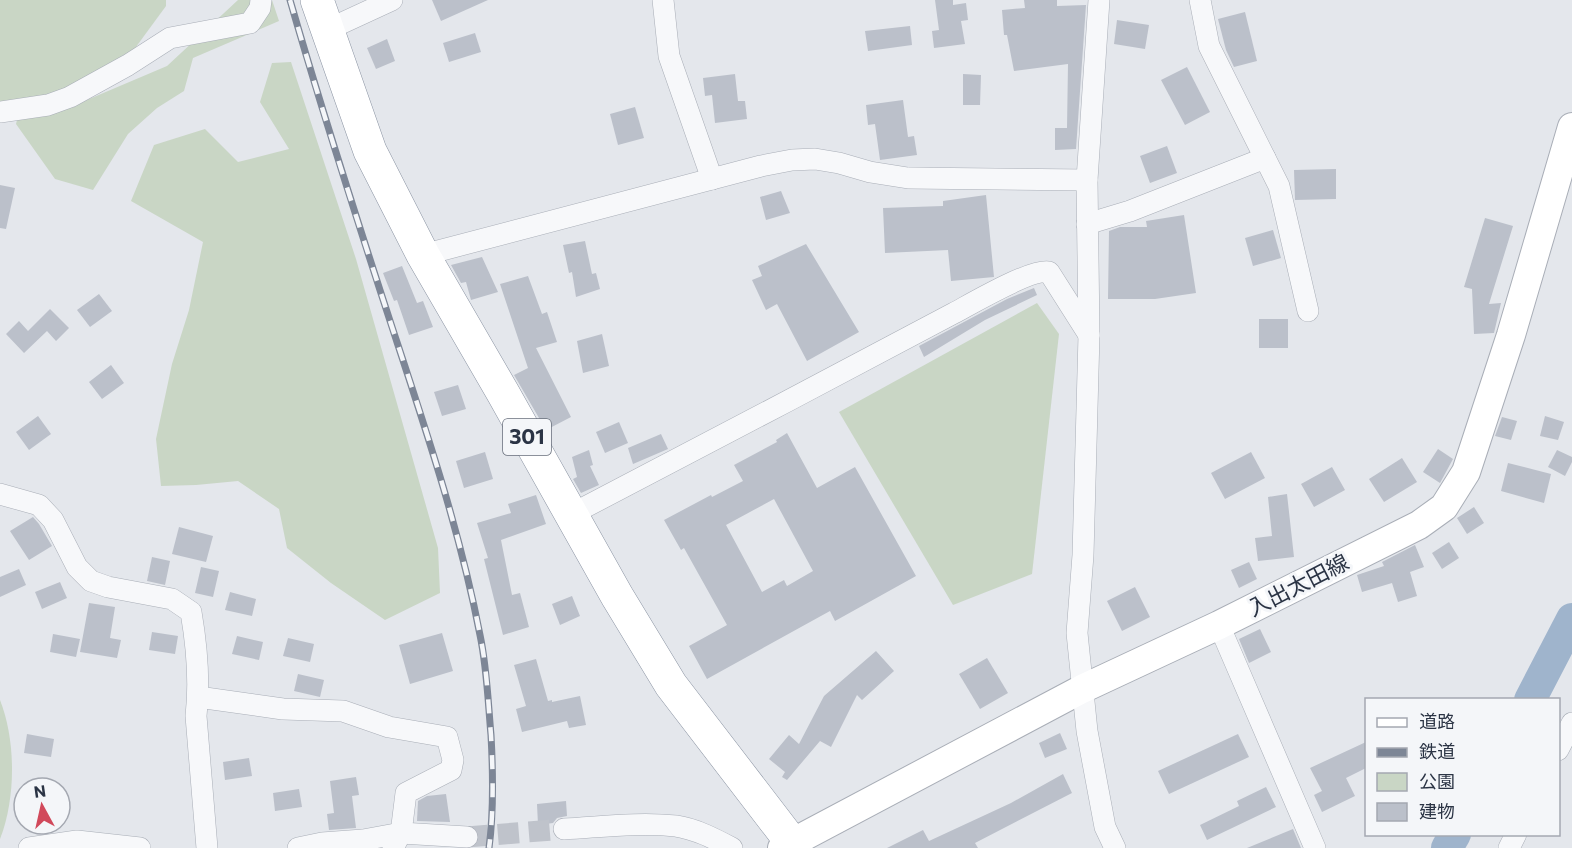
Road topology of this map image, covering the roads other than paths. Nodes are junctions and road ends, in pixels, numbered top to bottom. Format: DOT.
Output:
graph roads {
  1 [pos="261,0"];
  2 [pos="392,0"];
  3 [pos="663,0"];
  4 [pos="1099,0"];
  5 [pos="1200,0"];
  6 [pos="322,15"];
  7 [pos="0,112"];
  8 [pos="1572,128"];
  9 [pos="1265,158"];
  10 [pos="712,179"];
  11 [pos="1087,180"];
  12 [pos="1087,224"];
  13 [pos="423,255"];
  14 [pos="1308,311"];
  15 [pos="1089,336"];
  16 [pos="0,494"];
  17 [pos="570,515"];
  18 [pos="1219,625"];
  19 [pos="1082,689"];
  20 [pos="198,696"];
  21 [pos="1572,723"];
  22 [pos="1560,746"];
  23 [pos="564,829"];
  24 [pos="467,837"];
  25 [pos="397,840"];
  26 [pos="790,846"];
  27 [pos="29,848"];
  28 [pos="140,848"];
  29 [pos="207,848"];
  30 [pos="298,848"];
  31 [pos="732,848"];
  32 [pos="1115,848"];
  33 [pos="1315,848"];
  1 -- 7 [label="street"];
  2 -- 6 [label="street"];
  3 -- 10 [label="street"];
  4 -- 11 [label="street"];
  5 -- 9 [label="street"];
  6 -- 13 [label="highway, 301"];
  8 -- 18 [label="main road, 入出太田線"];
  9 -- 12 [label="street"];
  9 -- 14 [label="street"];
  10 -- 11 [label="street"];
  10 -- 13 [label="street"];
  11 -- 12 [label="street"];
  12 -- 15 [label="street"];
  13 -- 17 [label="highway, 301"];
  15 -- 17 [label="street"];
  15 -- 19 [label="street"];
  16 -- 20 [label="street"];
  17 -- 26 [label="highway, 301"];
  18 -- 19 [label="main road, 入出太田線"];
  18 -- 33 [label="street"];
  19 -- 26 [label="main road, 入出太田線"];
  19 -- 32 [label="street"];
  20 -- 25 [label="street"];
  20 -- 29 [label="street"];
  21 -- 22 [label="street"];
  23 -- 31 [label="street"];
  24 -- 25 [label="street"];
  25 -- 30 [label="street"];
  27 -- 28 [label="street"];
}
